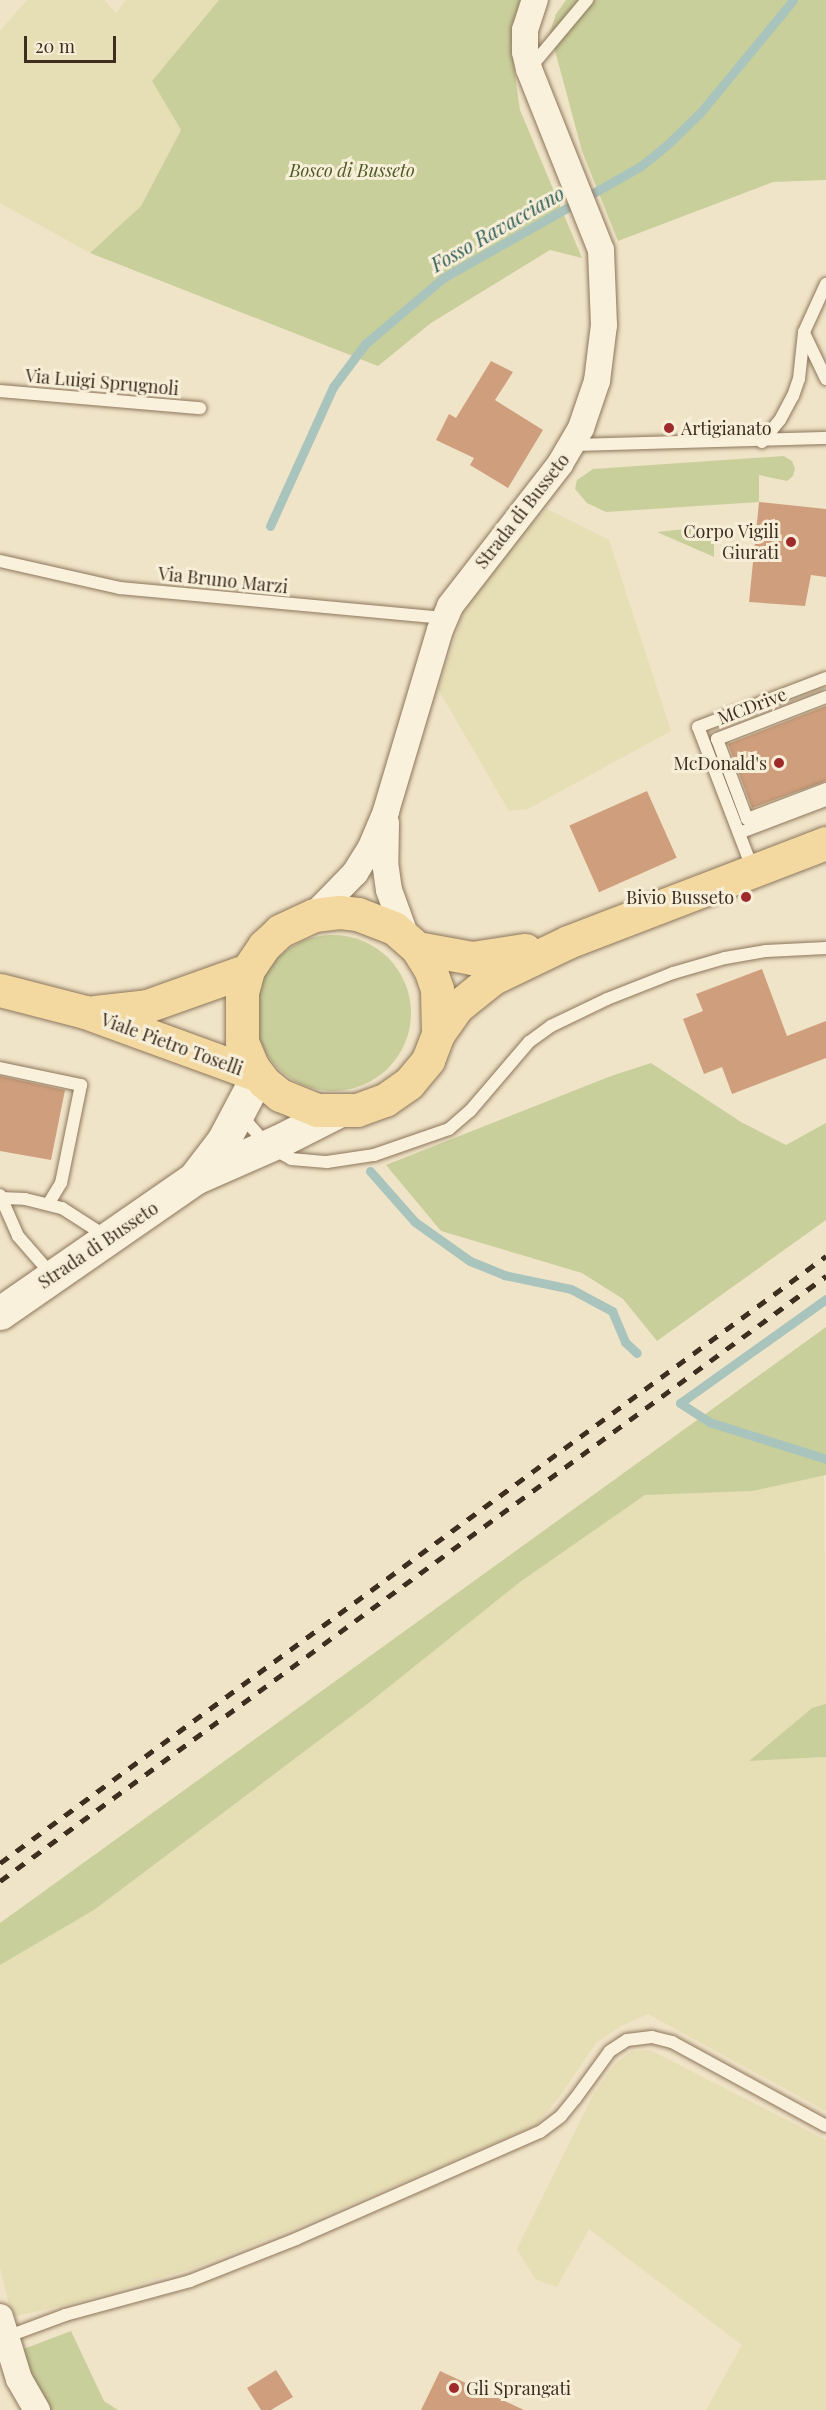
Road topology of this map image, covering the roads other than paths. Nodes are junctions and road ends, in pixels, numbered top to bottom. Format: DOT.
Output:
graph roads {
  1 [pos="535,0"];
  2 [pos="587,0"];
  3 [pos="529,69"];
  4 [pos="826,284"];
  5 [pos="804,332"];
  6 [pos="826,379"];
  7 [pos="0,391"];
  8 [pos="200,408"];
  9 [pos="826,438"];
  10 [pos="762,442"];
  11 [pos="572,445"];
  12 [pos="0,555"];
  13 [pos="0,561"];
  14 [pos="14,565"];
  15 [pos="444,618"];
  16 [pos="826,678"];
  17 [pos="826,697"];
  18 [pos="826,789"];
  19 [pos="826,800"];
  20 [pos="386,811"];
  21 [pos="739,833"];
  22 [pos="826,843"];
  23 [pos="753,871"];
  24 [pos="314,915"];
  25 [pos="412,942"];
  26 [pos="568,942"];
  27 [pos="826,948"];
  28 [pos="248,970"];
  29 [pos="0,990"];
  30 [pos="85,1012"];
  31 [pos="438,1034"];
  32 [pos="0,1068"];
  33 [pos="258,1075"];
  34 [pos="239,1112"];
  35 [pos="336,1112"];
  36 [pos="268,1146"];
  37 [pos="195,1178"];
  38 [pos="1,1197"];
  39 [pos="49,1203"];
  40 [pos="108,1237"];
  41 [pos="52,1275"];
  42 [pos="0,1313"];
  43 [pos="826,2126"];
  44 [pos="3,2327"];
  45 [pos="37,2410"];
  1 -- 3 [label="street, Strada di Busseto"];
  2 -- 3 [label="lane"];
  3 -- 11 [label="street, Strada di Busseto"];
  4 -- 5 [label="lane"];
  5 -- 6 [label="lane"];
  5 -- 10 [label="lane"];
  7 -- 8 [label="lane, Via Luigi Sprugnoli"];
  9 -- 10 [label="lane"];
  10 -- 11 [label="lane"];
  11 -- 15 [label="street, Strada di Busseto"];
  12 -- 14 [label="lane"];
  13 -- 14 [label="lane, Via Bruno Marzi"];
  14 -- 15 [label="lane, Via Bruno Marzi"];
  15 -- 20 [label="street, Strada di Busseto"];
  16 -- 21 [label="lane"];
  17 -- 18 [label="lane, MCDrive"];
  19 -- 21 [label="lane"];
  20 -- 24 [label="street, Strada di Busseto"];
  20 -- 25 [label="street, Strada di Busseto"];
  21 -- 23 [label="lane"];
  22 -- 23 [label="main road, Viale Pietro Toselli"];
  23 -- 26 [label="main road, Viale Pietro Toselli"];
  24 -- 25 [label="main road, Viale Pietro Toselli"];
  24 -- 28 [label="main road, Viale Pietro Toselli"];
  25 -- 26 [label="main road, Viale Pietro Toselli"];
  25 -- 31 [label="main road, Viale Pietro Toselli"];
  26 -- 31 [label="main road, Viale Pietro Toselli"];
  27 -- 36 [label="lane"];
  28 -- 30 [label="main road, Viale Pietro Toselli"];
  28 -- 33 [label="main road, Viale Pietro Toselli"];
  29 -- 30 [label="main road, Viale Pietro Toselli"];
  30 -- 33 [label="main road, Viale Pietro Toselli"];
  31 -- 35 [label="main road, Viale Pietro Toselli"];
  32 -- 39 [label="lane"];
  33 -- 34 [label="street, Strada di Busseto"];
  33 -- 35 [label="main road, Viale Pietro Toselli"];
  34 -- 36 [label="lane"];
  34 -- 37 [label="street, Strada di Busseto"];
  35 -- 36 [label="street, Strada di Busseto"];
  36 -- 37 [label="street, Strada di Busseto"];
  37 -- 40 [label="street, Strada di Busseto"];
  38 -- 39 [label="lane"];
  38 -- 41 [label="lane"];
  39 -- 40 [label="lane"];
  40 -- 41 [label="street, Strada di Busseto"];
  41 -- 42 [label="street, Strada di Busseto"];
  43 -- 44 [label="lane"];
  44 -- 45 [label="street"];
}
